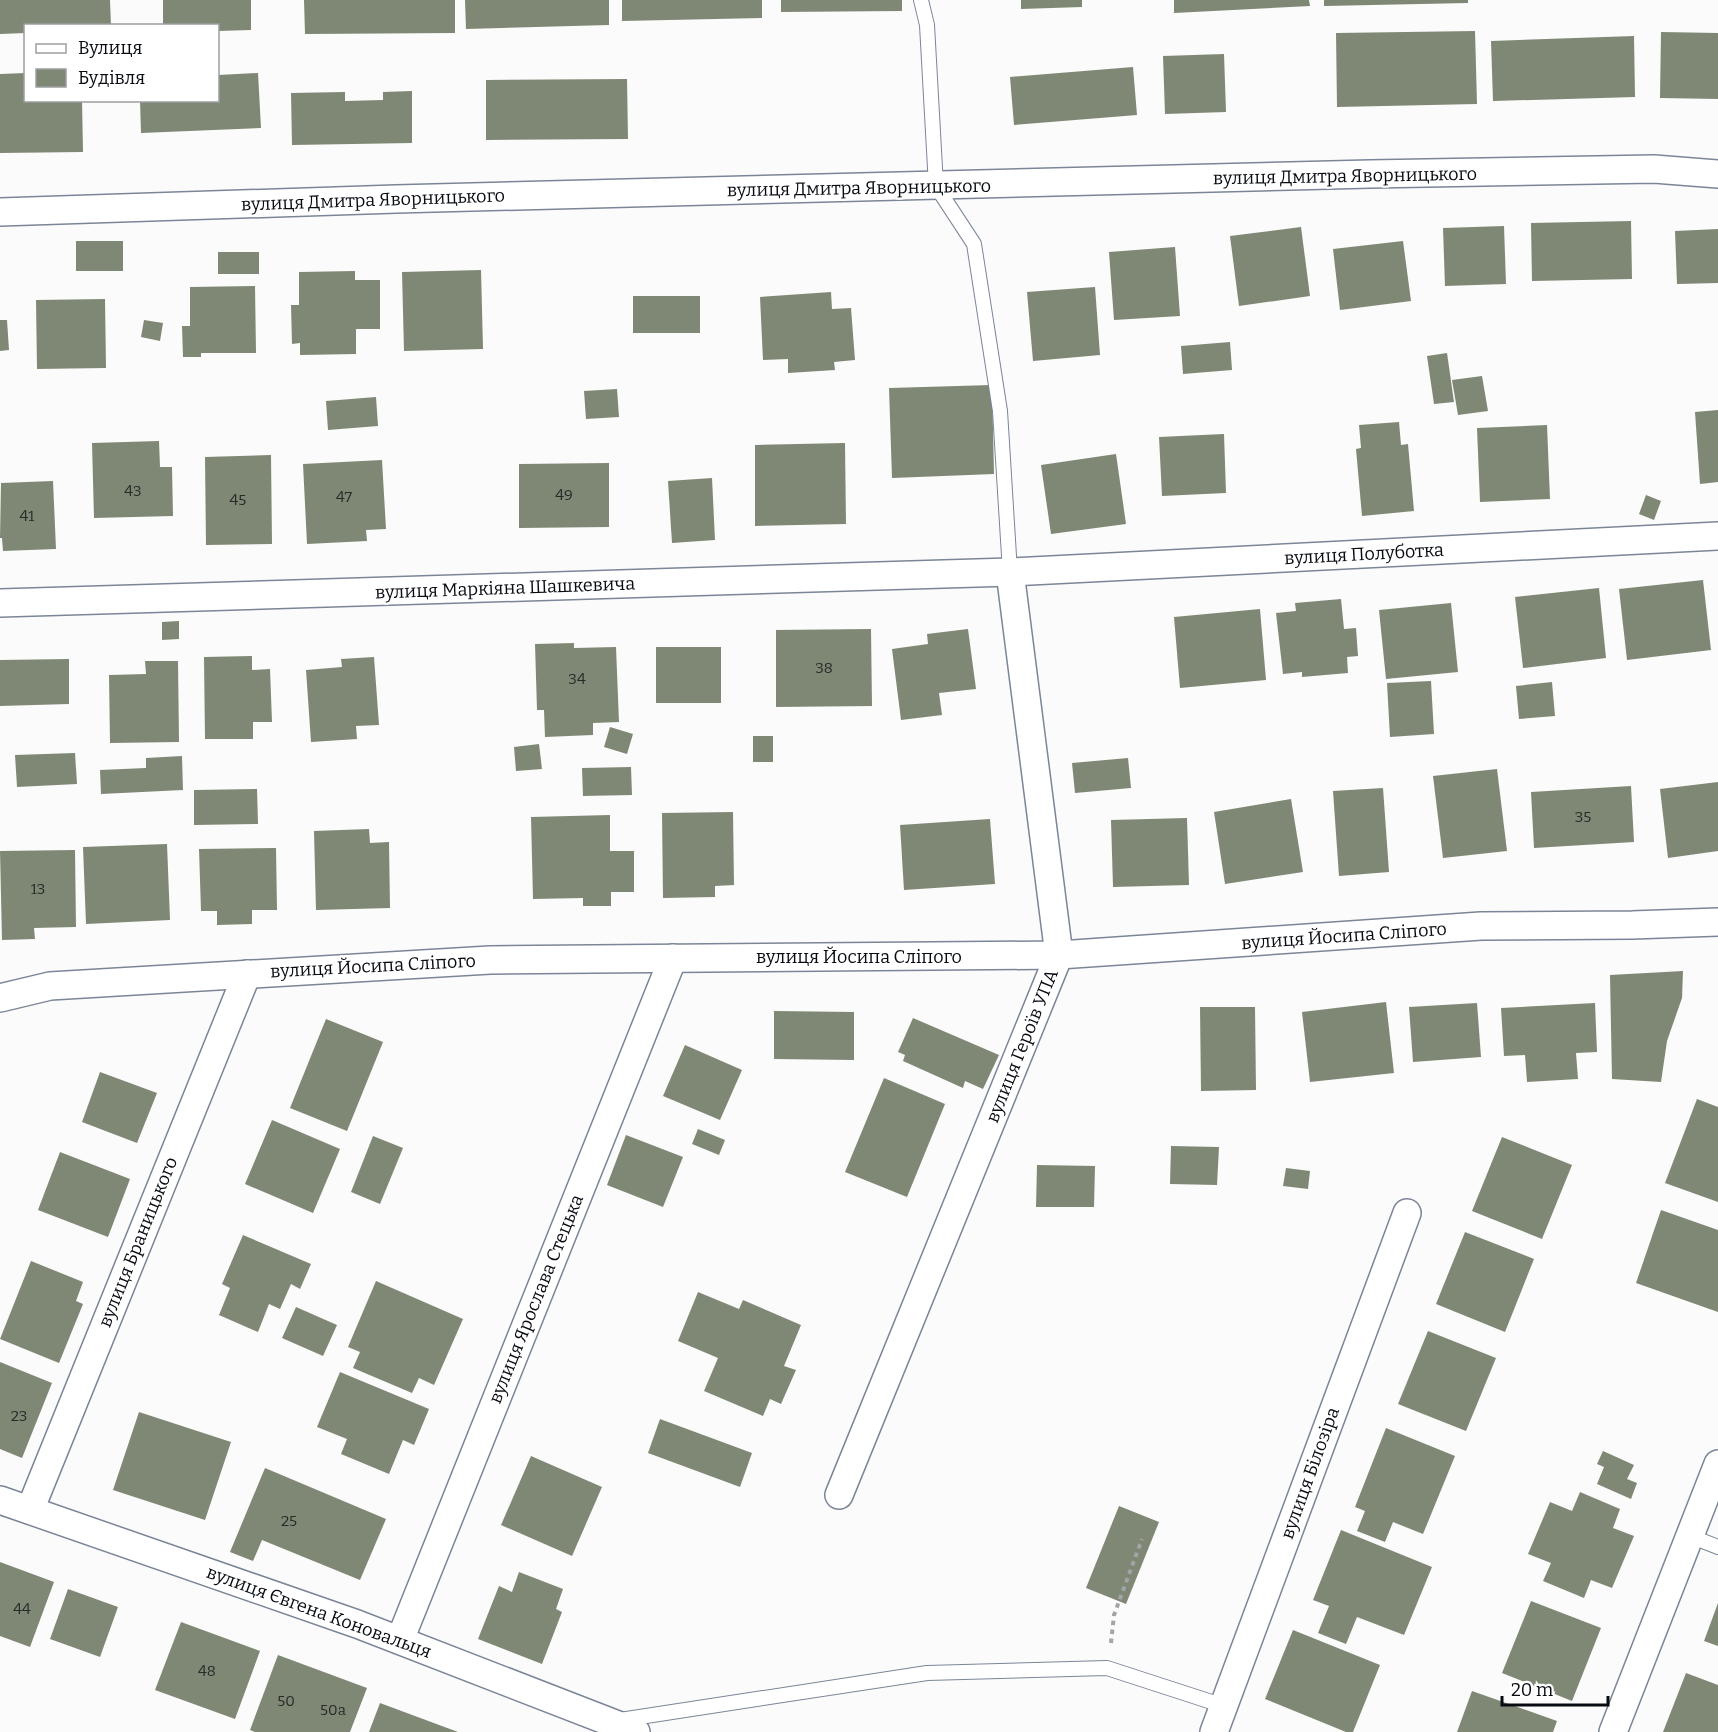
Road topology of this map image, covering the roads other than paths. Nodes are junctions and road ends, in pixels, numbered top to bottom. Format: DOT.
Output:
graph roads {
  1 [pos="921,0"];
  2 [pos="1718,174"];
  3 [pos="936,186"];
  4 [pos="0,212"];
  5 [pos="1718,536"];
  6 [pos="1010,572"];
  7 [pos="0,603"];
  8 [pos="1718,922"];
  9 [pos="1059,955"];
  10 [pos="673,958"];
  11 [pos="247,974"];
  12 [pos="0,998"];
  13 [pos="1407,1213"];
  14 [pos="1718,1464"];
  15 [pos="839,1495"];
  16 [pos="0,1500"];
  17 [pos="30,1510"];
  18 [pos="1690,1536"];
  19 [pos="1718,1547"];
  20 [pos="400,1640"];
  21 [pos="1224,1706"];
  22 [pos="609,1722"];
  23 [pos="636,1732"];
  24 [pos="1214,1732"];
  25 [pos="1613,1732"];
  1 -- 3 [label="lane"];
  2 -- 3 [label="street, вулиця Дмитра Яворницького"];
  3 -- 4 [label="street, вулиця Дмитра Яворницького"];
  3 -- 6 [label="lane"];
  5 -- 6 [label="street, вулиця Полуботка"];
  6 -- 7 [label="street, вулиця Маркіяна Шашкевича"];
  6 -- 9 [label="street, вулиця Героїв УПА"];
  8 -- 9 [label="street, вулиця Йосипа Сліпого"];
  9 -- 10 [label="street, вулиця Йосипа Сліпого"];
  9 -- 15 [label="street, вулиця Героїв УПА"];
  10 -- 11 [label="street, вулиця Йосипа Сліпого"];
  10 -- 20 [label="street, вулиця Ярослава Стецька"];
  11 -- 12 [label="street, вулиця Йосипа Сліпого"];
  11 -- 17 [label="street, вулиця Браницького"];
  13 -- 21 [label="street, вулиця Білозіра"];
  14 -- 18 [label="street"];
  16 -- 17 [label="street, вулиця Євгена Коновальця"];
  17 -- 20 [label="street, вулиця Євгена Коновальця"];
  18 -- 19 [label="lane"];
  18 -- 25 [label="street"];
  20 -- 22 [label="street, вулиця Євгена Коновальця"];
  21 -- 22 [label="lane"];
  21 -- 24 [label="street, вулиця Білозіра"];
  22 -- 23 [label="street, вулиця Євгена Коновальця"];
}
